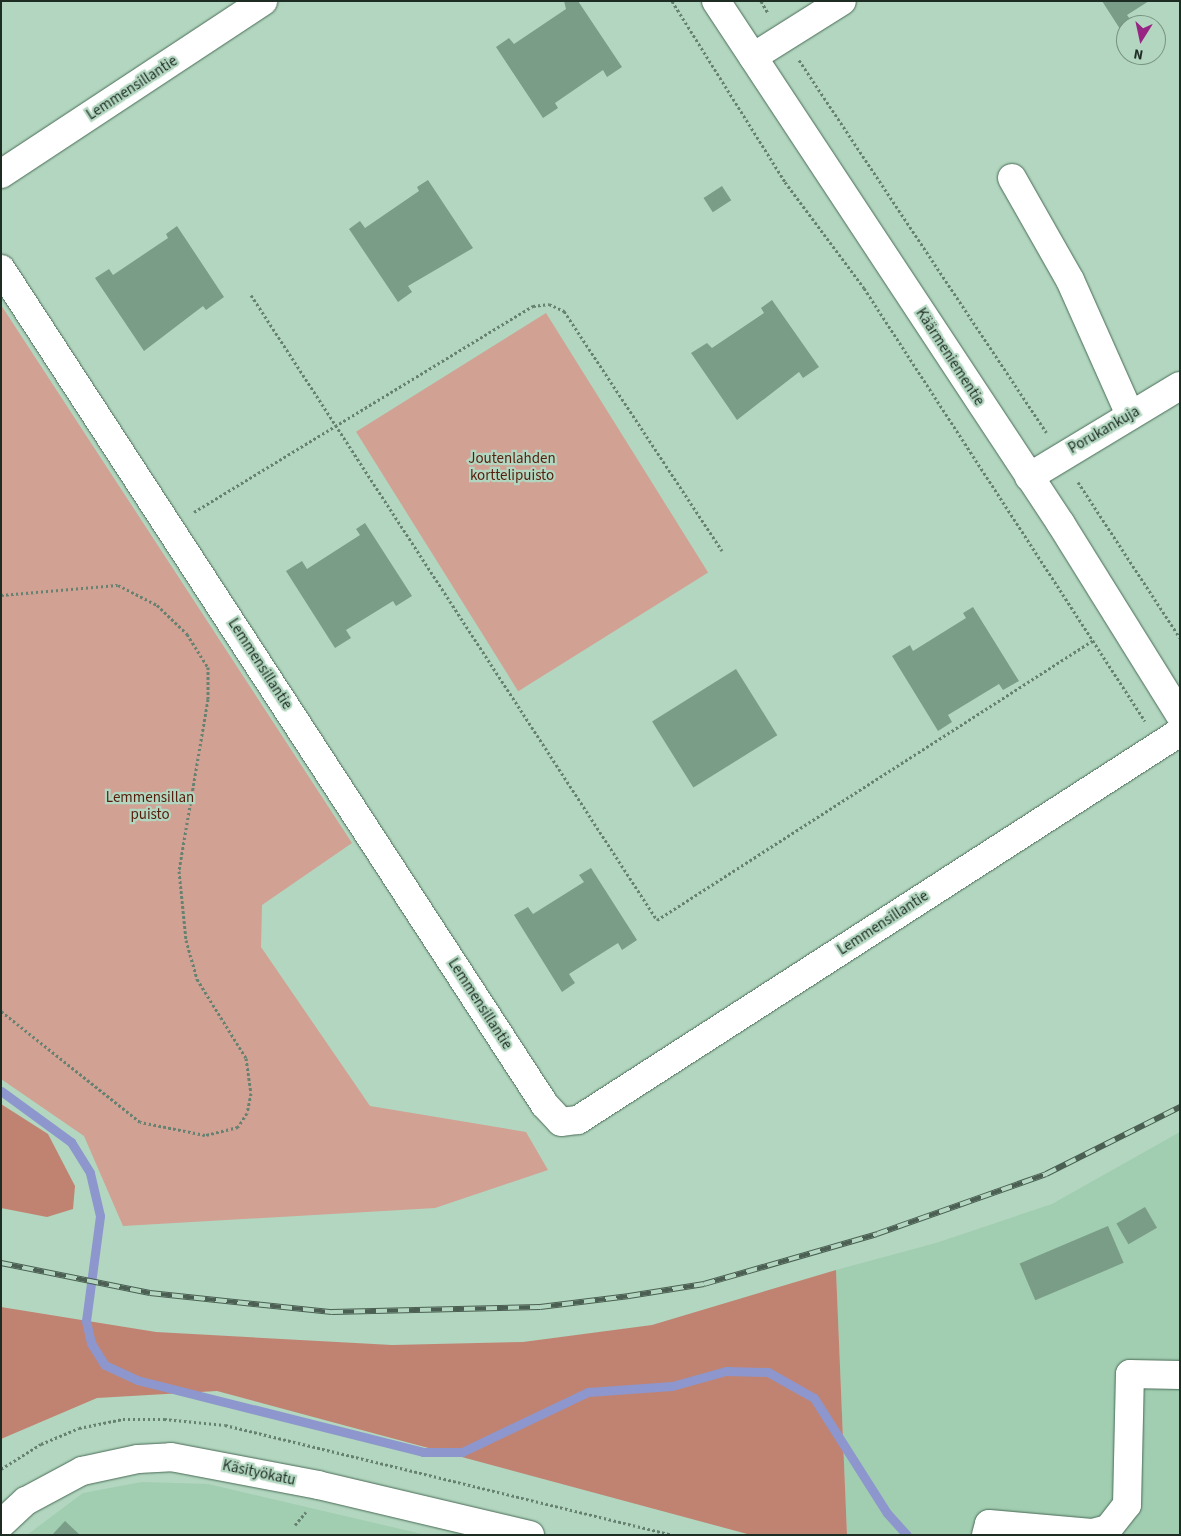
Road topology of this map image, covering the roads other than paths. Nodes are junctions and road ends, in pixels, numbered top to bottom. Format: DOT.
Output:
graph roads {
  1 [pos="263,1"];
  2 [pos="716,1"];
  3 [pos="842,1"];
  4 [pos="753,57"];
  5 [pos="1,174"];
  6 [pos="1012,178"];
  7 [pos="1,269"];
  8 [pos="1180,386"];
  9 [pos="1130,415"];
  10 [pos="1029,477"];
  11 [pos="1180,714"];
  12 [pos="1169,739"];
  13 [pos="1180,1375"];
  14 [pos="1,1524"];
  15 [pos="530,1535"];
  16 [pos="986,1535"];
  1 -- 5 [label="street, Lemmensillantie"];
  2 -- 4 [label="street, Käärmeniementie"];
  3 -- 4 [label="street"];
  4 -- 10 [label="street, Käärmeniementie"];
  6 -- 9 [label="street"];
  7 -- 12 [label="street, Lemmensillantie"];
  8 -- 9 [label="street, Porukankuja"];
  9 -- 10 [label="street, Porukankuja"];
  10 -- 11 [label="street, Käärmeniementie"];
  13 -- 16 [label="street"];
  14 -- 15 [label="street, Käsityökatu"];
}
